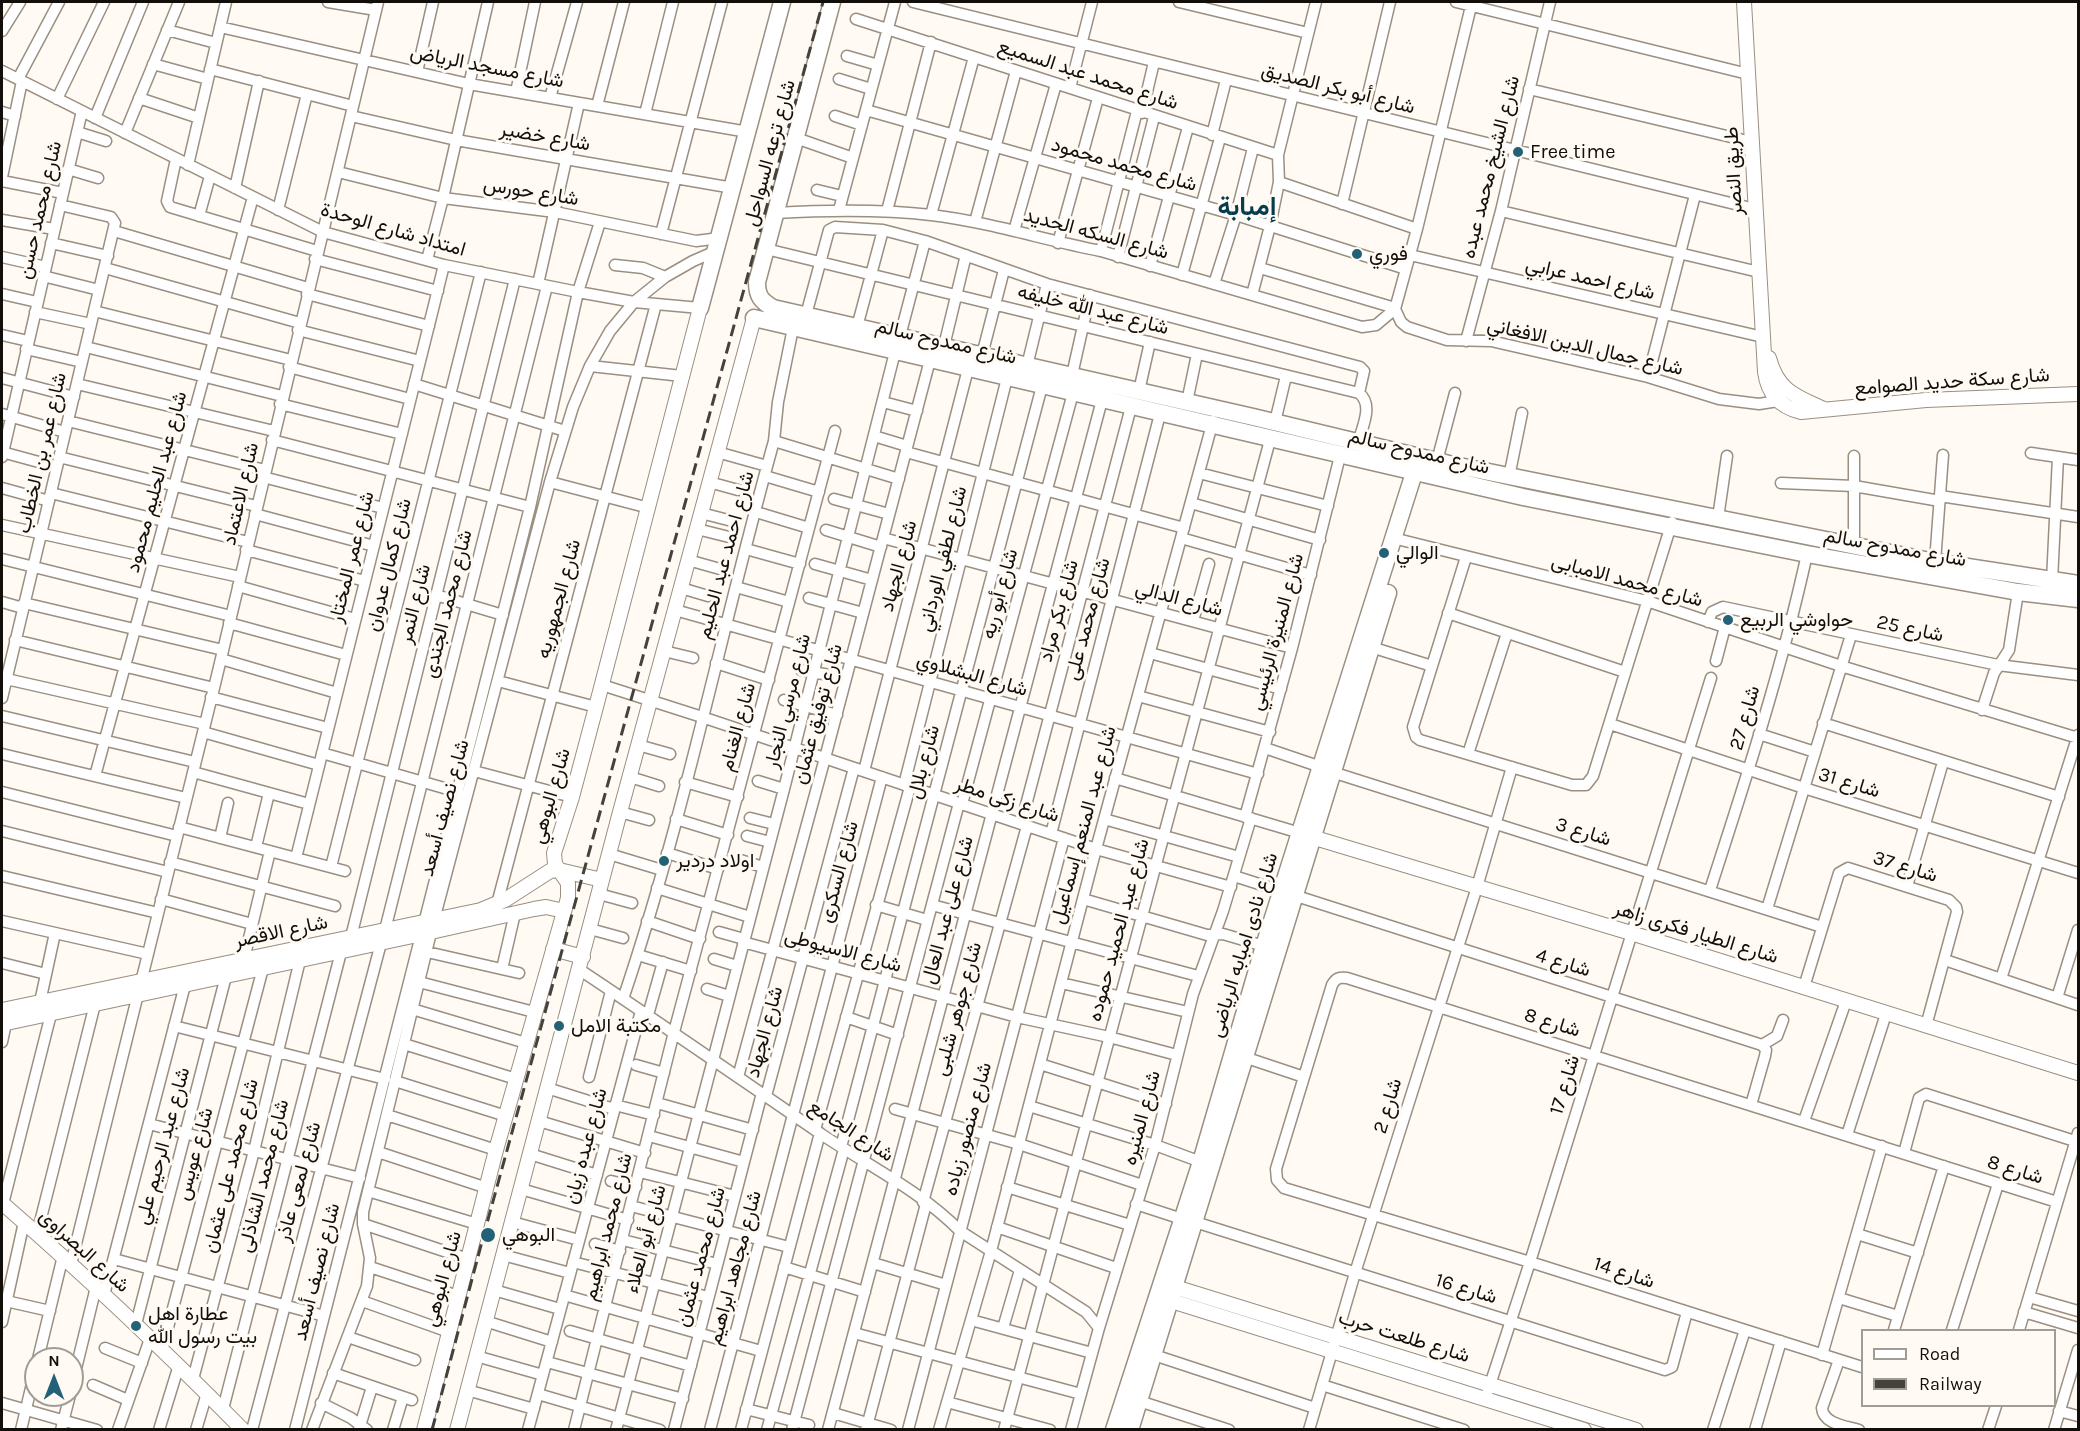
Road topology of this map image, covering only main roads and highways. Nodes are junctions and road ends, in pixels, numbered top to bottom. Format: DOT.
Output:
graph roads {
  1 [pos="782,2"];
  2 [pos="832,2"];
  3 [pos="700,308"];
  4 [pos="773,308"];
  5 [pos="754,318"];
  6 [pos="897,344"];
  7 [pos="1019,375"];
  8 [pos="1419,474"];
  9 [pos="1527,480"];
  10 [pos="1523,497"];
  11 [pos="1399,540"];
  12 [pos="2079,585"];
  13 [pos="2074,602"];
  14 [pos="1327,769"];
  15 [pos="1288,893"];
  16 [pos="1188,1221"];
  17 [pos="1166,1292"];
  18 [pos="1114,1430"];
  19 [pos="1130,1430"];
  1 -- 3 [label="main road, شارع ترعه السواحل"];
  2 -- 4 [label="main road, شارع ترعه السواحل"];
  4 -- 6 [label="main road, شارع ممدوح سالم"];
  5 -- 6 [label="main road, شارع ممدوح سالم"];
  6 -- 7 [label="main road, شارع ممدوح سالم"];
  6 -- 7 [label="main road, شارع ممدوح سالم"];
  7 -- 8 [label="main road, شارع ممدوح سالم"];
  7 -- 9 [label="main road, شارع ممدوح سالم"];
  8 -- 10 [label="main road, شارع ممدوح سالم"];
  8 -- 11 [label="main road, شارع نادى امبابه الرياضى"];
  9 -- 10 [label="main road"];
  9 -- 12 [label="main road, شارع ممدوح سالم"];
  10 -- 13 [label="main road, شارع ممدوح سالم"];
  11 -- 14 [label="main road, شارع نادى امبابه الرياضى"];
  11 -- 14 [label="main road, شارع نادى امبابه الرياضى"];
  14 -- 15 [label="main road, شارع نادى امبابه الرياضى"];
  15 -- 16 [label="main road, شارع نادى امبابه الرياضى"];
  15 -- 16 [label="main road, شارع نادى امبابه الرياضى"];
  16 -- 17 [label="main road, شارع نادى امبابه الرياضى"];
  17 -- 18 [label="main road, شارع نادى امبابه الرياضى"];
  17 -- 19 [label="main road, شارع نادى امبابه الرياضى"];
}
